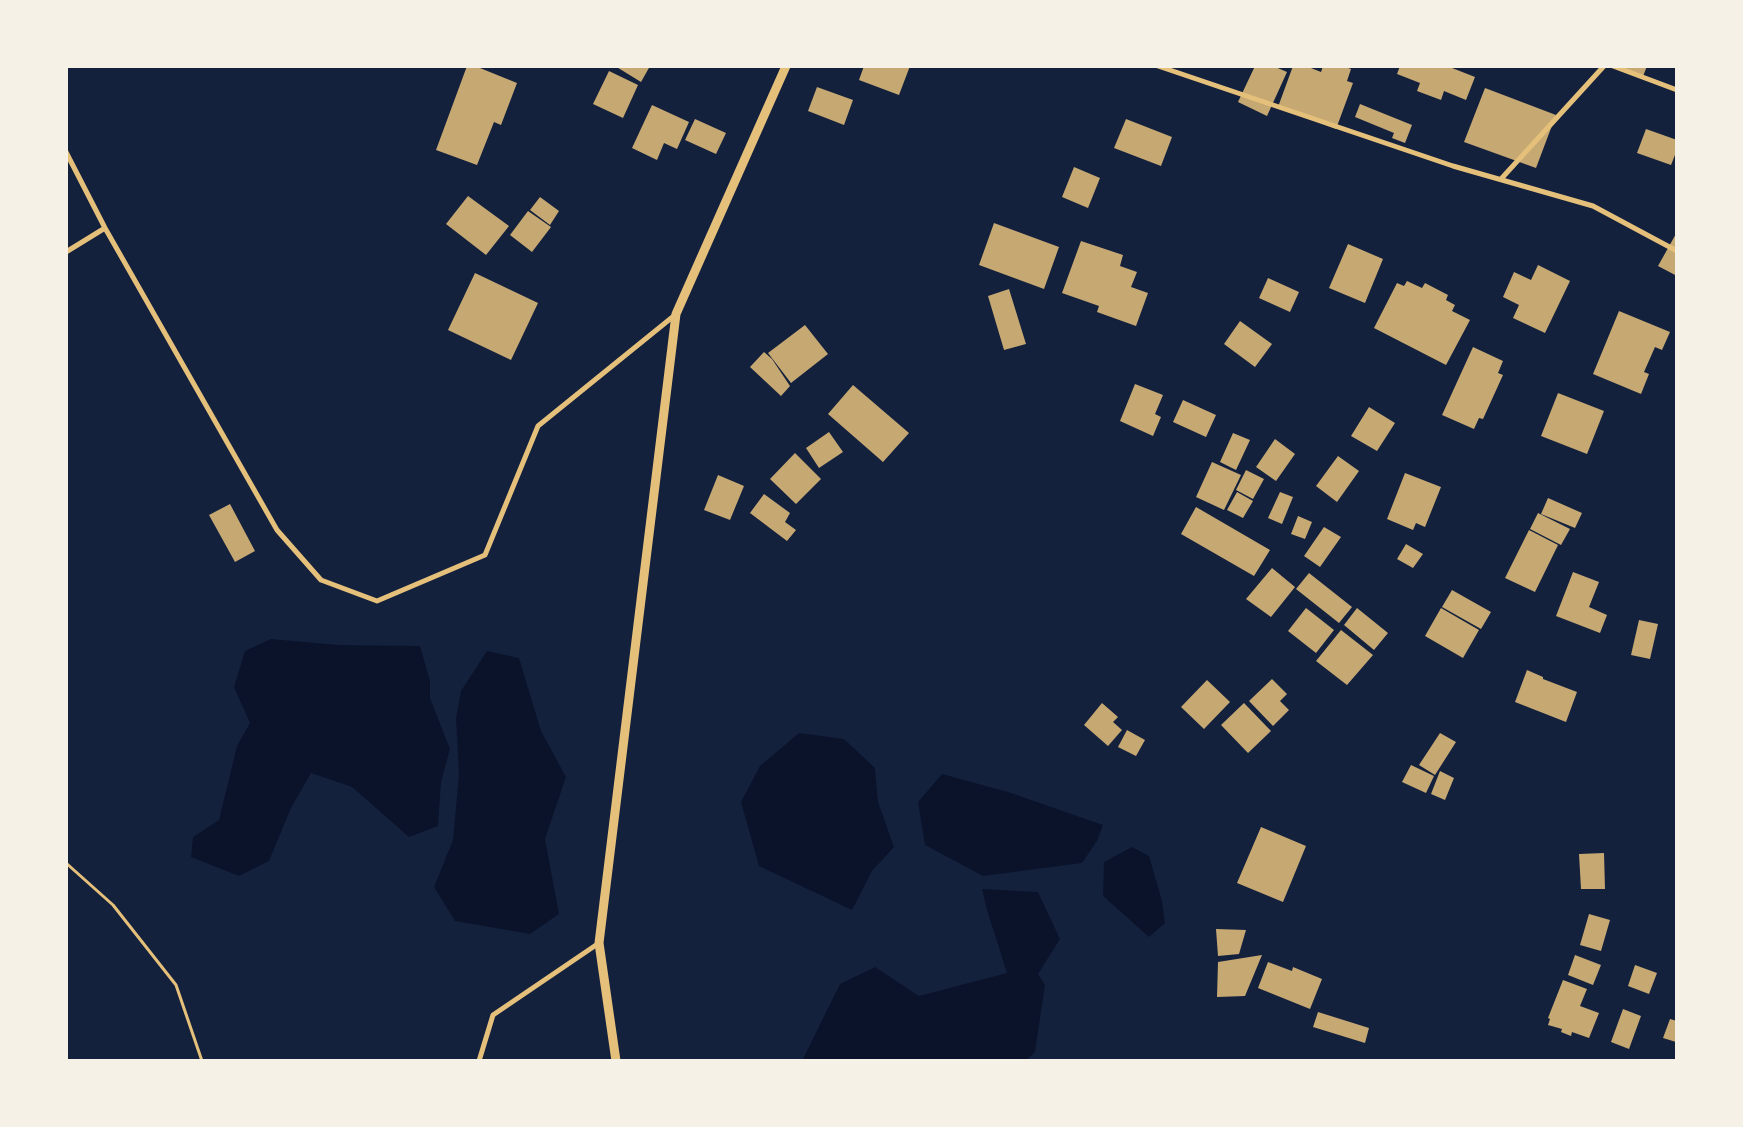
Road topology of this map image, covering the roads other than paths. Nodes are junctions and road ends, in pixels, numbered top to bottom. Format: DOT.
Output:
graph roads {
  1 [pos="786,66"];
  2 [pos="1158,66"];
  3 [pos="1604,66"];
  4 [pos="1613,66"];
  5 [pos="1677,90"];
  6 [pos="66,152"];
  7 [pos="1501,179"];
  8 [pos="105,228"];
  9 [pos="1677,251"];
  10 [pos="66,252"];
  11 [pos="676,314"];
  12 [pos="599,943"];
  13 [pos="479,1061"];
  14 [pos="616,1061"];
  1 -- 11 [label="street"];
  2 -- 7 [label="street"];
  3 -- 7 [label="street"];
  4 -- 5 [label="street"];
  6 -- 8 [label="street"];
  7 -- 9 [label="street"];
  8 -- 10 [label="street"];
  8 -- 11 [label="street"];
  11 -- 12 [label="street"];
  12 -- 13 [label="street"];
  12 -- 14 [label="street"];
}
